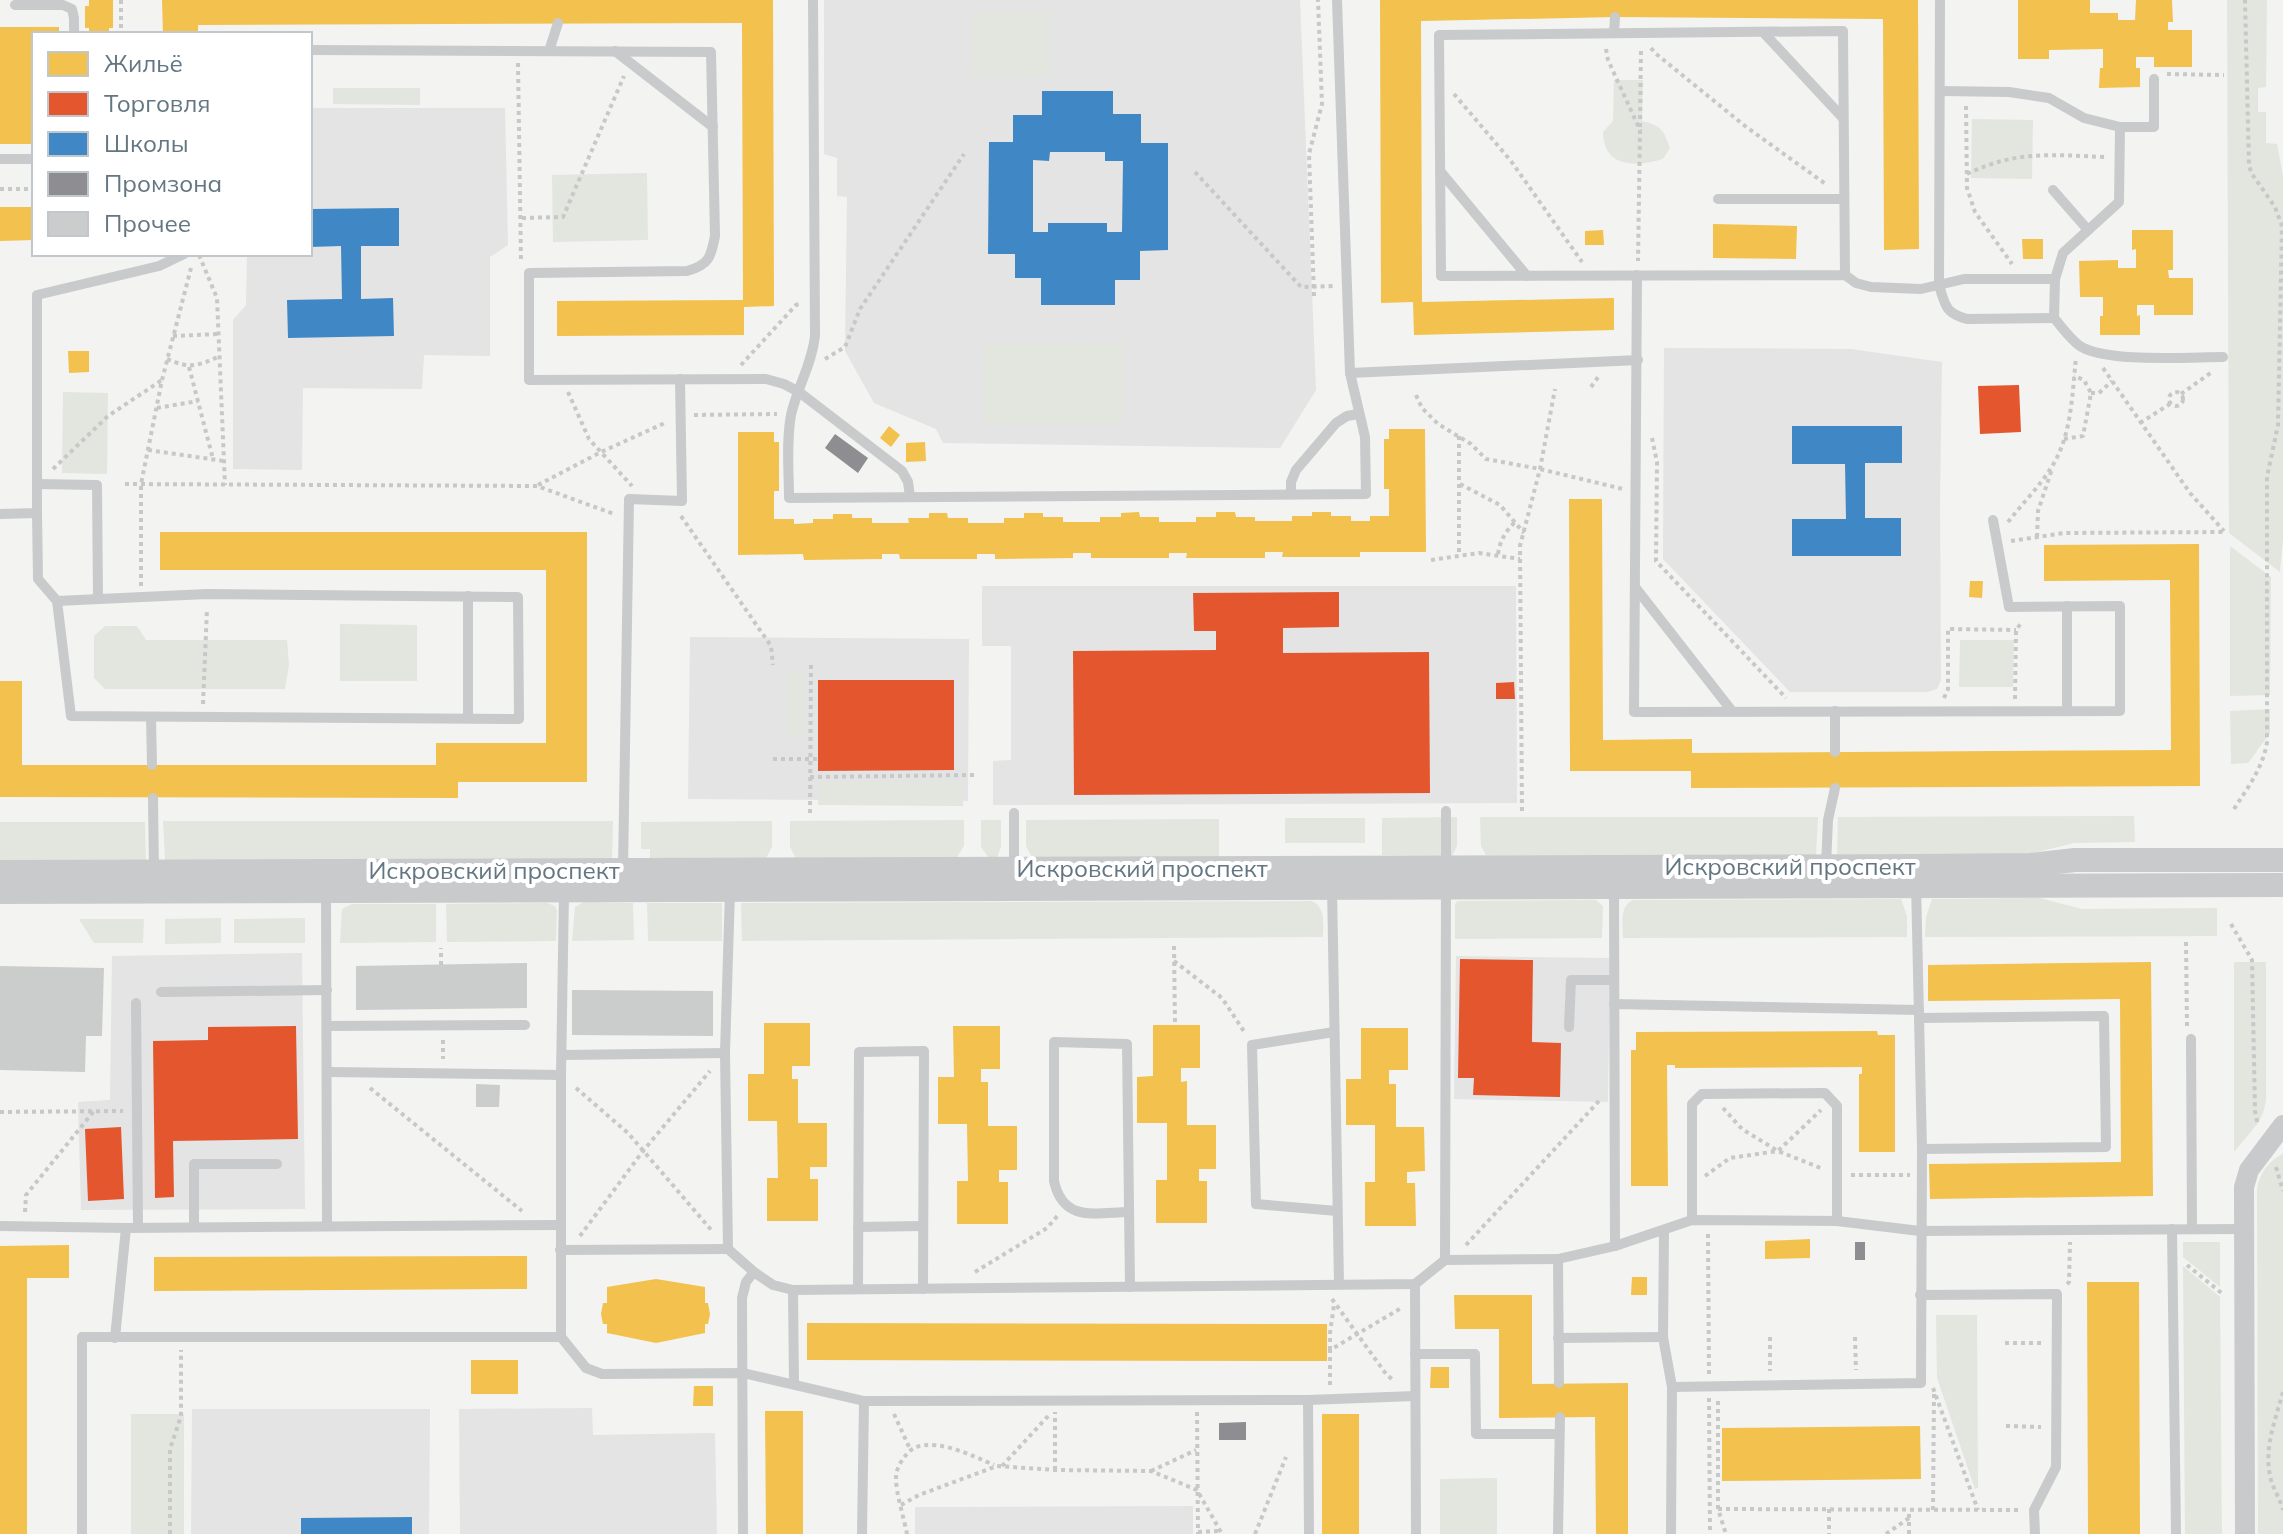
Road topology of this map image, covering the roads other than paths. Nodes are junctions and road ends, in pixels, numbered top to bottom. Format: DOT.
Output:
graph roads {
  1 [pos="813,0"];
  2 [pos="1337,0"];
  3 [pos="1940,0"];
  4 [pos="15,5"];
  5 [pos="1615,17"];
  6 [pos="558,23"];
  7 [pos="74,32"];
  8 [pos="1763,32"];
  9 [pos="1609,33"];
  10 [pos="312,50"];
  11 [pos="549,51"];
  12 [pos="615,51"];
  13 [pos="2154,76"];
  14 [pos="1941,91"];
  15 [pos="1843,118"];
  16 [pos="713,127"];
  17 [pos="2120,127"];
  18 [pos="0,159"];
  19 [pos="32,159"];
  20 [pos="1440,171"];
  21 [pos="2053,190"];
  22 [pos="1718,199"];
  23 [pos="1844,199"];
  24 [pos="2088,230"];
  25 [pos="180,256"];
  26 [pos="1637,275"];
  27 [pos="1845,275"];
  28 [pos="1527,276"];
  29 [pos="2055,279"];
  30 [pos="1939,285"];
  31 [pos="2054,318"];
  32 [pos="2223,357"];
  33 [pos="1638,360"];
  34 [pos="1350,373"];
  35 [pos="680,379"];
  36 [pos="799,392"];
  37 [pos="1358,414"];
  38 [pos="37,484"];
  39 [pos="1291,494"];
  40 [pos="910,497"];
  41 [pos="37,513"];
  42 [pos="0,514"];
  43 [pos="1993,520"];
  44 [pos="1635,587"];
  45 [pos="468,596"];
  46 [pos="98,599"];
  47 [pos="57,601"];
  48 [pos="2067,606"];
  49 [pos="1732,711"];
  50 [pos="1835,711"];
  51 [pos="2067,711"];
  52 [pos="151,717"];
  53 [pos="468,718"];
  54 [pos="1835,752"];
  55 [pos="152,765"];
  56 [pos="1835,788"];
  57 [pos="153,798"];
  58 [pos="1446,811"];
  59 [pos="1014,813"];
  60 [pos="2283,860"];
  61 [pos="1014,869"];
  62 [pos="623,870"];
  63 [pos="0,872"];
  64 [pos="1826,876"];
  65 [pos="1916,876"];
  66 [pos="1332,879"];
  67 [pos="1446,879"];
  68 [pos="729,880"];
  69 [pos="975,880"];
  70 [pos="326,881"];
  71 [pos="564,881"];
  72 [pos="154,882"];
  73 [pos="2283,885"];
  74 [pos="1614,889"];
  75 [pos="0,892"];
  76 [pos="1614,980"];
  77 [pos="327,990"];
  78 [pos="161,992"];
  79 [pos="136,1003"];
  80 [pos="1614,1004"];
  81 [pos="1919,1014"];
  82 [pos="525,1025"];
  83 [pos="327,1026"];
  84 [pos="1569,1027"];
  85 [pos="1334,1032"];
  86 [pos="2191,1039"];
  87 [pos="725,1053"];
  88 [pos="562,1055"];
  89 [pos="328,1072"];
  90 [pos="561,1075"];
  91 [pos="2283,1125"];
  92 [pos="1922,1149"];
  93 [pos="277,1164"];
  94 [pos="1337,1211"];
  95 [pos="1128,1212"];
  96 [pos="1692,1220"];
  97 [pos="1837,1221"];
  98 [pos="327,1225"];
  99 [pos="560,1225"];
  100 [pos="0,1226"];
  101 [pos="923,1226"];
  102 [pos="138,1227"];
  103 [pos="194,1227"];
  104 [pos="858,1227"];
  105 [pos="126,1228"];
  106 [pos="2172,1229"];
  107 [pos="2192,1229"];
  108 [pos="2242,1229"];
  109 [pos="1664,1230"];
  110 [pos="1920,1231"];
  111 [pos="1615,1246"];
  112 [pos="728,1249"];
  113 [pos="565,1250"];
  114 [pos="1558,1259"];
  115 [pos="1445,1260"];
  116 [pos="754,1272"];
  117 [pos="1339,1284"];
  118 [pos="1415,1284"];
  119 [pos="1130,1287"];
  120 [pos="858,1289"];
  121 [pos="923,1289"];
  122 [pos="793,1290"];
  123 [pos="1920,1295"];
  124 [pos="561,1337"];
  125 [pos="1663,1337"];
  126 [pos="115,1338"];
  127 [pos="1558,1338"];
  128 [pos="1415,1354"];
  129 [pos="743,1373"];
  130 [pos="1559,1383"];
  131 [pos="794,1384"];
  132 [pos="1672,1387"];
  133 [pos="1415,1396"];
  134 [pos="1308,1400"];
  135 [pos="864,1401"];
  136 [pos="1560,1417"];
  137 [pos="1558,1434"];
  138 [pos="82,1534"];
  139 [pos="743,1534"];
  140 [pos="862,1534"];
  141 [pos="1309,1534"];
  142 [pos="1416,1534"];
  143 [pos="1558,1534"];
  144 [pos="1671,1534"];
  145 [pos="2035,1534"];
  146 [pos="2176,1534"];
  147 [pos="2245,1534"];
  1 -- 36 [label="lane"];
  2 -- 34 [label="lane"];
  3 -- 14 [label="lane"];
  4 -- 7 [label="lane"];
  5 -- 9 [label="lane"];
  6 -- 11 [label="lane"];
  8 -- 9 [label="lane"];
  8 -- 15 [label="lane"];
  8 -- 15 [label="lane"];
  9 -- 20 [label="lane"];
  10 -- 11 [label="lane"];
  11 -- 12 [label="lane"];
  12 -- 16 [label="lane"];
  12 -- 16 [label="lane"];
  13 -- 17 [label="lane"];
  14 -- 17 [label="lane"];
  14 -- 30 [label="lane"];
  15 -- 23 [label="lane"];
  16 -- 35 [label="lane"];
  17 -- 24 [label="lane"];
  18 -- 19 [label="lane"];
  20 -- 28 [label="lane"];
  20 -- 28 [label="lane"];
  21 -- 24 [label="lane"];
  22 -- 23 [label="lane"];
  23 -- 27 [label="lane"];
  24 -- 29 [label="lane"];
  25 -- 38 [label="lane"];
  26 -- 27 [label="lane"];
  26 -- 28 [label="lane"];
  26 -- 33 [label="lane"];
  27 -- 30 [label="lane"];
  29 -- 30 [label="lane"];
  29 -- 31 [label="lane"];
  30 -- 31 [label="lane"];
  31 -- 32 [label="lane"];
  33 -- 34 [label="lane"];
  33 -- 44 [label="lane"];
  34 -- 37 [label="lane"];
  35 -- 36 [label="lane"];
  35 -- 62 [label="lane"];
  36 -- 40 [label="lane"];
  36 -- 40 [label="lane"];
  37 -- 39 [label="lane"];
  37 -- 39 [label="lane"];
  38 -- 41 [label="lane"];
  38 -- 46 [label="lane"];
  39 -- 40 [label="lane"];
  41 -- 42 [label="lane"];
  41 -- 47 [label="lane"];
  43 -- 48 [label="lane"];
  44 -- 49 [label="lane"];
  44 -- 49 [label="lane"];
  45 -- 46 [label="lane"];
  45 -- 53 [label="lane"];
  45 -- 53 [label="lane"];
  46 -- 47 [label="lane"];
  47 -- 52 [label="lane"];
  48 -- 51 [label="lane"];
  48 -- 51 [label="lane"];
  49 -- 50 [label="lane"];
  50 -- 51 [label="lane"];
  50 -- 54 [label="lane"];
  52 -- 53 [label="lane"];
  52 -- 55 [label="lane"];
  56 -- 64 [label="lane"];
  57 -- 72 [label="lane"];
  58 -- 67 [label="lane"];
  59 -- 61 [label="lane"];
  60 -- 65 [label="street, Искровский проспект"];
  61 -- 66 [label="street, Искровский проспект"];
  61 -- 69 [label="street, Искровский проспект"];
  62 -- 68 [label="street, Искровский проспект"];
  62 -- 71 [label="street, Искровский проспект"];
  63 -- 72 [label="street, Искровский проспект"];
  64 -- 65 [label="street, Искровский проспект"];
  64 -- 67 [label="street, Искровский проспект"];
  64 -- 74 [label="street, Искровский проспект"];
  65 -- 73 [label="street, Искровский проспект"];
  65 -- 81 [label="lane"];
  66 -- 67 [label="street, Искровский проспект"];
  66 -- 69 [label="street, Искровский проспект"];
  66 -- 85 [label="lane"];
  67 -- 74 [label="street, Искровский проспект"];
  67 -- 115 [label="lane"];
  68 -- 69 [label="street, Искровский проспект"];
  68 -- 71 [label="street, Искровский проспект"];
  68 -- 87 [label="lane"];
  70 -- 71 [label="street, Искровский проспект"];
  70 -- 72 [label="street, Искровский проспект"];
  70 -- 77 [label="lane"];
  71 -- 88 [label="lane"];
  72 -- 75 [label="street, Искровский проспект"];
  74 -- 76 [label="lane"];
  76 -- 80 [label="lane"];
  76 -- 84 [label="lane"];
  77 -- 78 [label="lane"];
  77 -- 83 [label="lane"];
  79 -- 102 [label="lane"];
  80 -- 81 [label="lane"];
  80 -- 111 [label="lane"];
  81 -- 92 [label="lane"];
  81 -- 92 [label="lane"];
  82 -- 83 [label="lane"];
  83 -- 89 [label="lane"];
  85 -- 94 [label="lane"];
  85 -- 94 [label="lane"];
  86 -- 107 [label="lane"];
  87 -- 88 [label="lane"];
  87 -- 112 [label="lane"];
  88 -- 90 [label="lane"];
  89 -- 90 [label="lane"];
  89 -- 98 [label="lane"];
  90 -- 99 [label="lane"];
  91 -- 108 [label="street"];
  92 -- 110 [label="lane"];
  93 -- 103 [label="lane"];
  94 -- 117 [label="lane"];
  95 -- 95 [label="lane"];
  95 -- 119 [label="lane"];
  96 -- 97 [label="lane"];
  96 -- 97 [label="lane"];
  96 -- 109 [label="lane"];
  97 -- 110 [label="lane"];
  98 -- 99 [label="lane"];
  98 -- 103 [label="lane"];
  99 -- 113 [label="lane"];
  100 -- 105 [label="lane"];
  101 -- 104 [label="lane"];
  101 -- 104 [label="lane"];
  101 -- 121 [label="lane"];
  102 -- 103 [label="lane"];
  102 -- 105 [label="lane"];
  104 -- 120 [label="lane"];
  105 -- 126 [label="lane"];
  106 -- 107 [label="lane"];
  106 -- 110 [label="lane"];
  106 -- 146 [label="lane"];
  107 -- 108 [label="lane"];
  108 -- 147 [label="street"];
  109 -- 111 [label="lane"];
  109 -- 125 [label="lane"];
  110 -- 123 [label="lane"];
  111 -- 114 [label="lane"];
  112 -- 113 [label="lane"];
  112 -- 116 [label="lane"];
  113 -- 124 [label="lane"];
  114 -- 115 [label="lane"];
  114 -- 127 [label="lane"];
  115 -- 118 [label="lane"];
  116 -- 122 [label="lane"];
  116 -- 129 [label="lane"];
  117 -- 118 [label="lane"];
  117 -- 119 [label="lane"];
  118 -- 128 [label="lane"];
  119 -- 121 [label="lane"];
  120 -- 121 [label="lane"];
  120 -- 122 [label="lane"];
  122 -- 131 [label="lane"];
  123 -- 132 [label="lane"];
  123 -- 145 [label="lane"];
  124 -- 126 [label="lane"];
  124 -- 129 [label="lane"];
  125 -- 127 [label="lane"];
  125 -- 132 [label="lane"];
  126 -- 138 [label="lane"];
  127 -- 130 [label="lane"];
  128 -- 133 [label="lane"];
  128 -- 137 [label="lane"];
  129 -- 131 [label="lane"];
  129 -- 139 [label="lane"];
  131 -- 135 [label="lane"];
  132 -- 144 [label="lane"];
  133 -- 134 [label="lane"];
  133 -- 142 [label="lane"];
  134 -- 135 [label="lane"];
  134 -- 141 [label="lane"];
  135 -- 140 [label="lane"];
  136 -- 137 [label="lane"];
  137 -- 143 [label="lane"];
}
